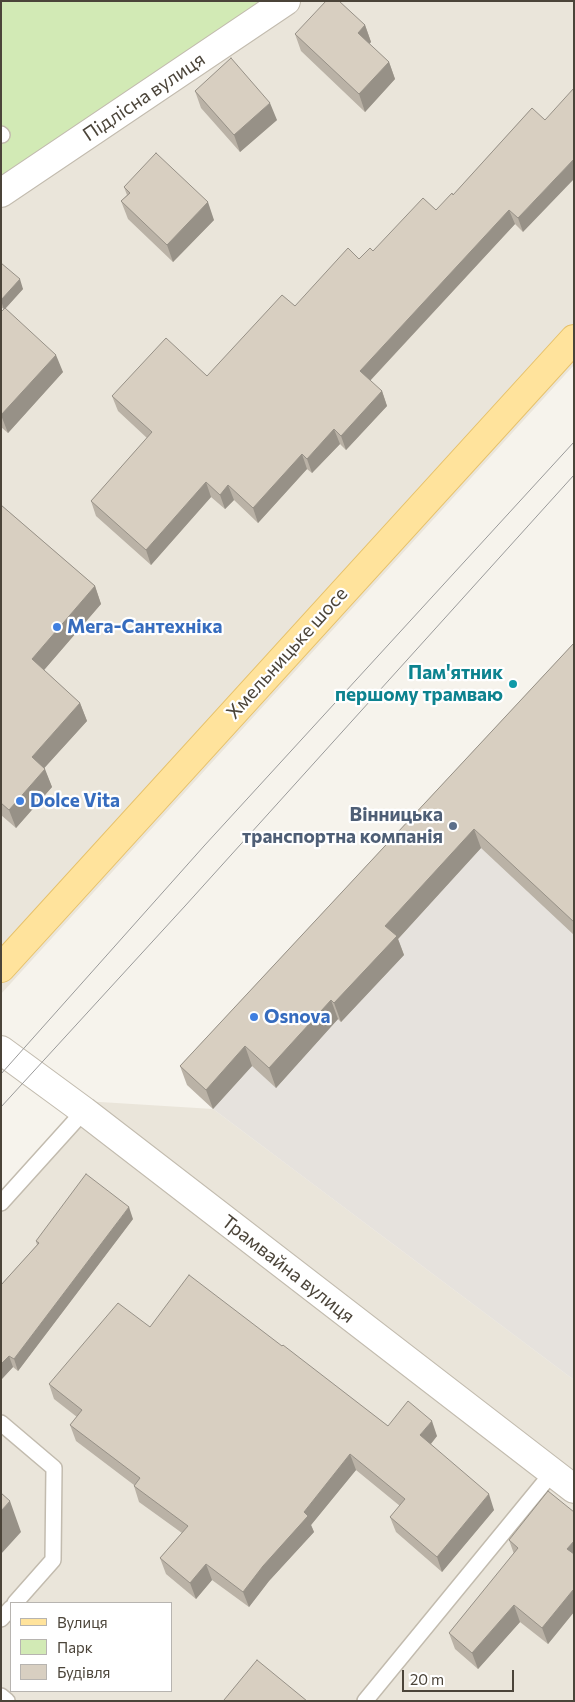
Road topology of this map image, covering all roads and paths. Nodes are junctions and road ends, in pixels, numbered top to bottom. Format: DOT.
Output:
graph roads {
  1 [pos="286,1"];
  2 [pos="1,193"];
  3 [pos="574,338"];
  4 [pos="1,968"];
  5 [pos="1,1050"];
  6 [pos="84,1111"];
  7 [pos="1,1202"];
  8 [pos="1,1423"];
  9 [pos="552,1473"];
  10 [pos="574,1489"];
  11 [pos="16,1602"];
  12 [pos="10,1609"];
  13 [pos="1,1619"];
  14 [pos="1,1696"];
  15 [pos="7,1701"];
  16 [pos="365,1701"];
  1 -- 2 [label="street, Підлісна вулиця"];
  3 -- 4 [label="main road, Хмельницьке шосе"];
  5 -- 6 [label="street, Трамвайна вулиця"];
  6 -- 7 [label="lane"];
  6 -- 9 [label="street, Трамвайна вулиця"];
  8 -- 11 [label="lane"];
  9 -- 10 [label="street, Трамвайна вулиця"];
  9 -- 16 [label="lane"];
  12 -- 13 [label="lane"];
  14 -- 15 [label="lane"];
}
